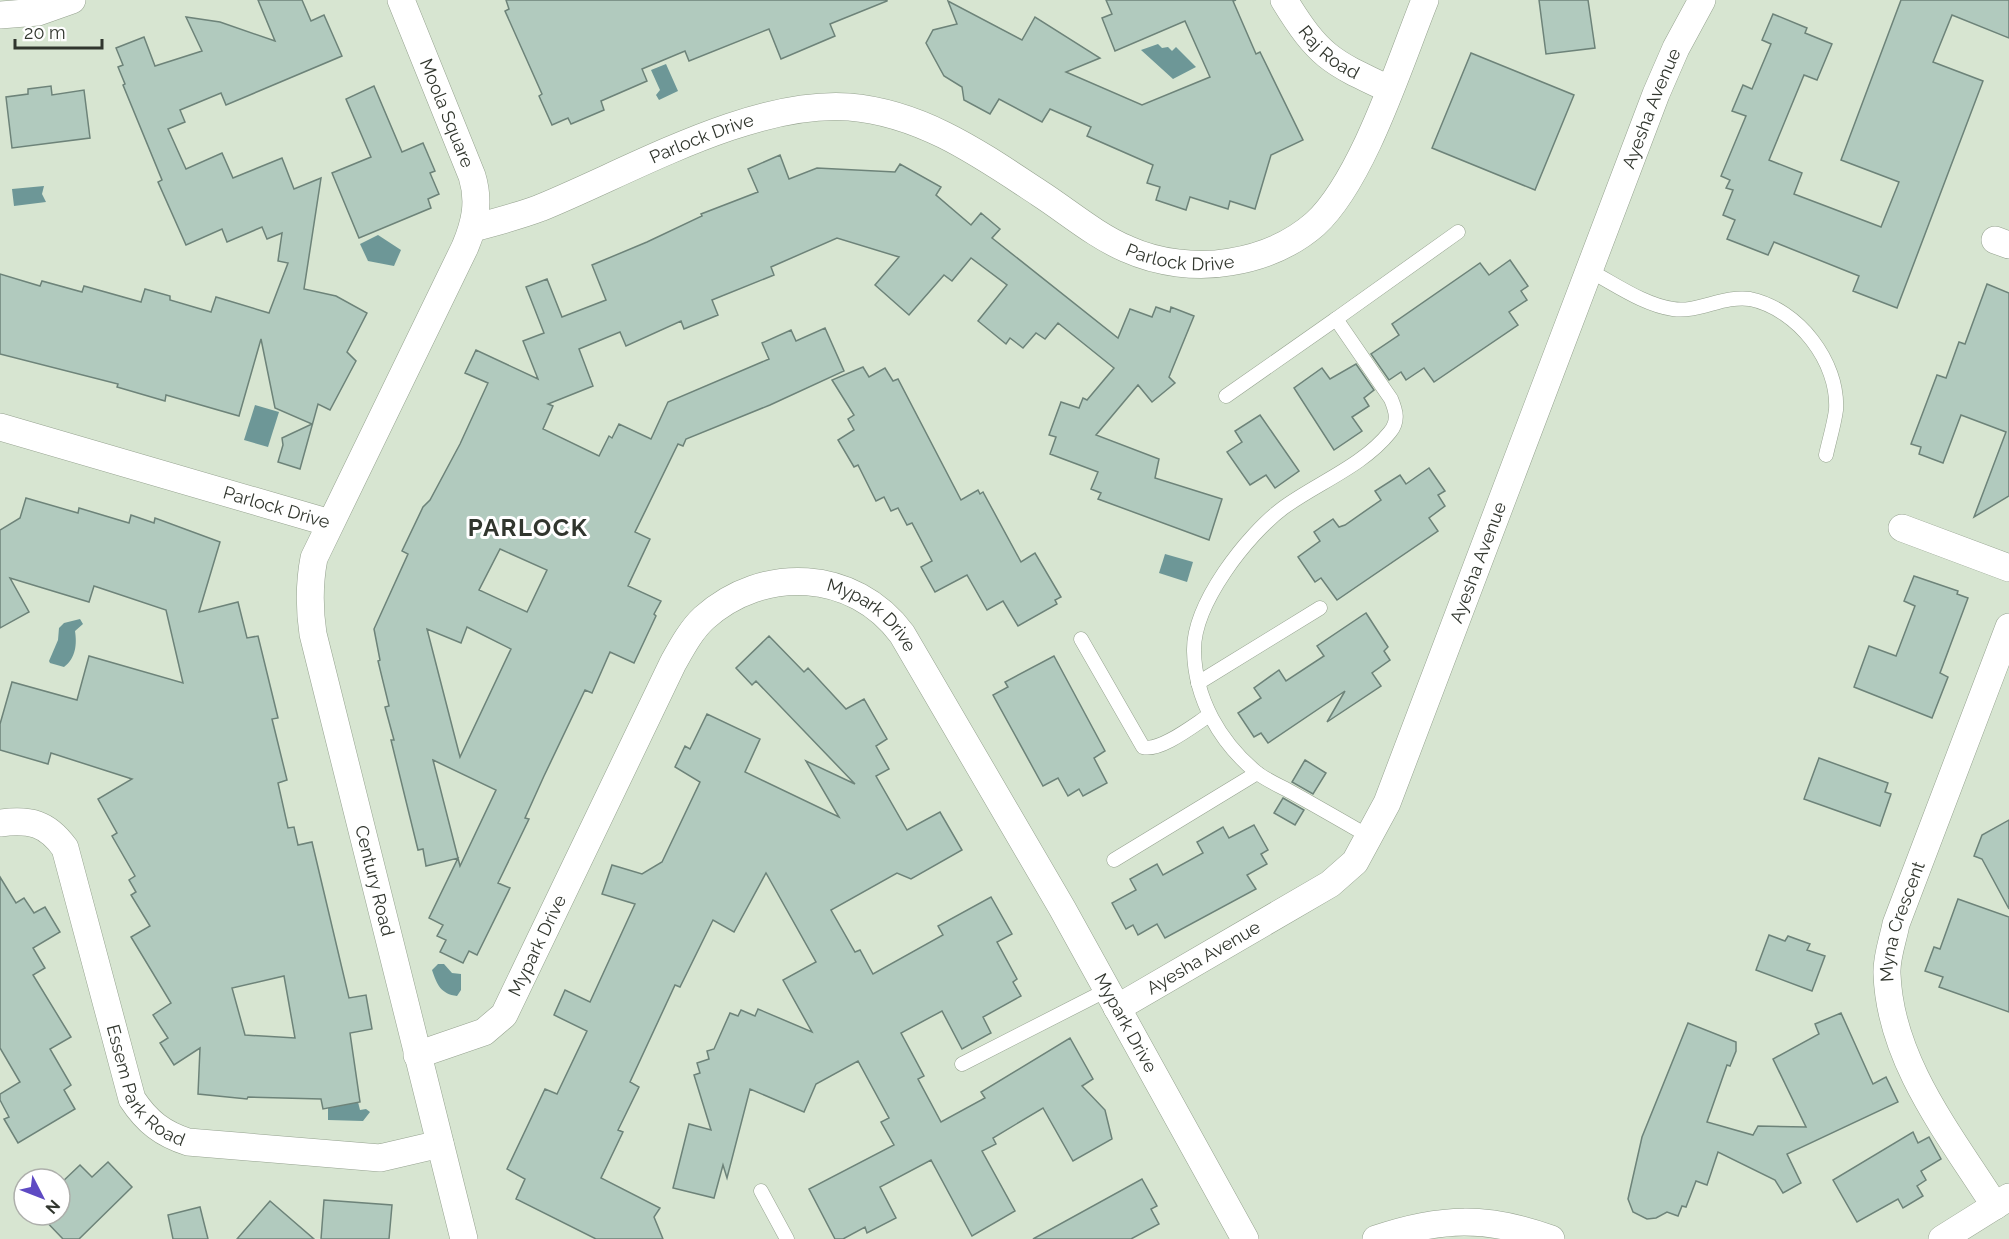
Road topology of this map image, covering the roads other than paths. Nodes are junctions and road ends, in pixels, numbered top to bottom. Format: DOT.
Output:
graph roads {
  1 [pos="72,0"];
  2 [pos="401,0"];
  3 [pos="1284,0"];
  4 [pos="1425,0"];
  5 [pos="1702,0"];
  6 [pos="3,10"];
  7 [pos="1389,89"];
  8 [pos="473,228"];
  9 [pos="1458,232"];
  10 [pos="1590,271"];
  11 [pos="1336,320"];
  12 [pos="1226,396"];
  13 [pos="0,427"];
  14 [pos="1826,455"];
  15 [pos="330,523"];
  16 [pos="1902,528"];
  17 [pos="2009,568"];
  18 [pos="1320,608"];
  19 [pos="2009,627"];
  20 [pos="1081,639"];
  21 [pos="1198,683"];
  22 [pos="1208,716"];
  23 [pos="1257,773"];
  24 [pos="0,823"];
  25 [pos="1370,837"];
  26 [pos="1114,860"];
  27 [pos="1112,999"];
  28 [pos="417,1055"];
  29 [pos="962,1064"];
  30 [pos="440,1144"];
  31 [pos="761,1191"];
  32 [pos="2002,1201"];
  33 [pos="464,1239"];
  34 [pos="787,1239"];
  35 [pos="1245,1239"];
  36 [pos="1376,1239"];
  37 [pos="1551,1239"];
  38 [pos="1942,1239"];
  1 -- 6 [label="street"];
  2 -- 8 [label="street, Moola Square"];
  3 -- 7 [label="street, Raj Road"];
  4 -- 7 [label="street, Parlock Drive"];
  5 -- 10 [label="street, Ayesha Avenue"];
  7 -- 8 [label="street, Parlock Drive"];
  8 -- 15 [label="street, Parlock Drive"];
  9 -- 11 [label="lane"];
  10 -- 14 [label="lane"];
  10 -- 25 [label="street, Ayesha Avenue"];
  11 -- 12 [label="lane"];
  11 -- 21 [label="lane"];
  13 -- 15 [label="street, Parlock Drive"];
  15 -- 28 [label="street, Century Road"];
  16 -- 17 [label="street"];
  18 -- 21 [label="lane"];
  19 -- 32 [label="street, Myna Crescent"];
  20 -- 22 [label="lane"];
  21 -- 22 [label="lane"];
  22 -- 23 [label="lane"];
  23 -- 25 [label="lane"];
  23 -- 26 [label="lane"];
  24 -- 30 [label="street, Essem Park Road"];
  25 -- 27 [label="street, Ayesha Avenue"];
  27 -- 28 [label="street, Mypark Drive"];
  27 -- 29 [label="lane"];
  27 -- 35 [label="street, Mypark Drive"];
  28 -- 30 [label="street, Century Road"];
  30 -- 33 [label="street, Century Road"];
  31 -- 34 [label="lane"];
  32 -- 38 [label="street"];
  36 -- 37 [label="street"];
}
